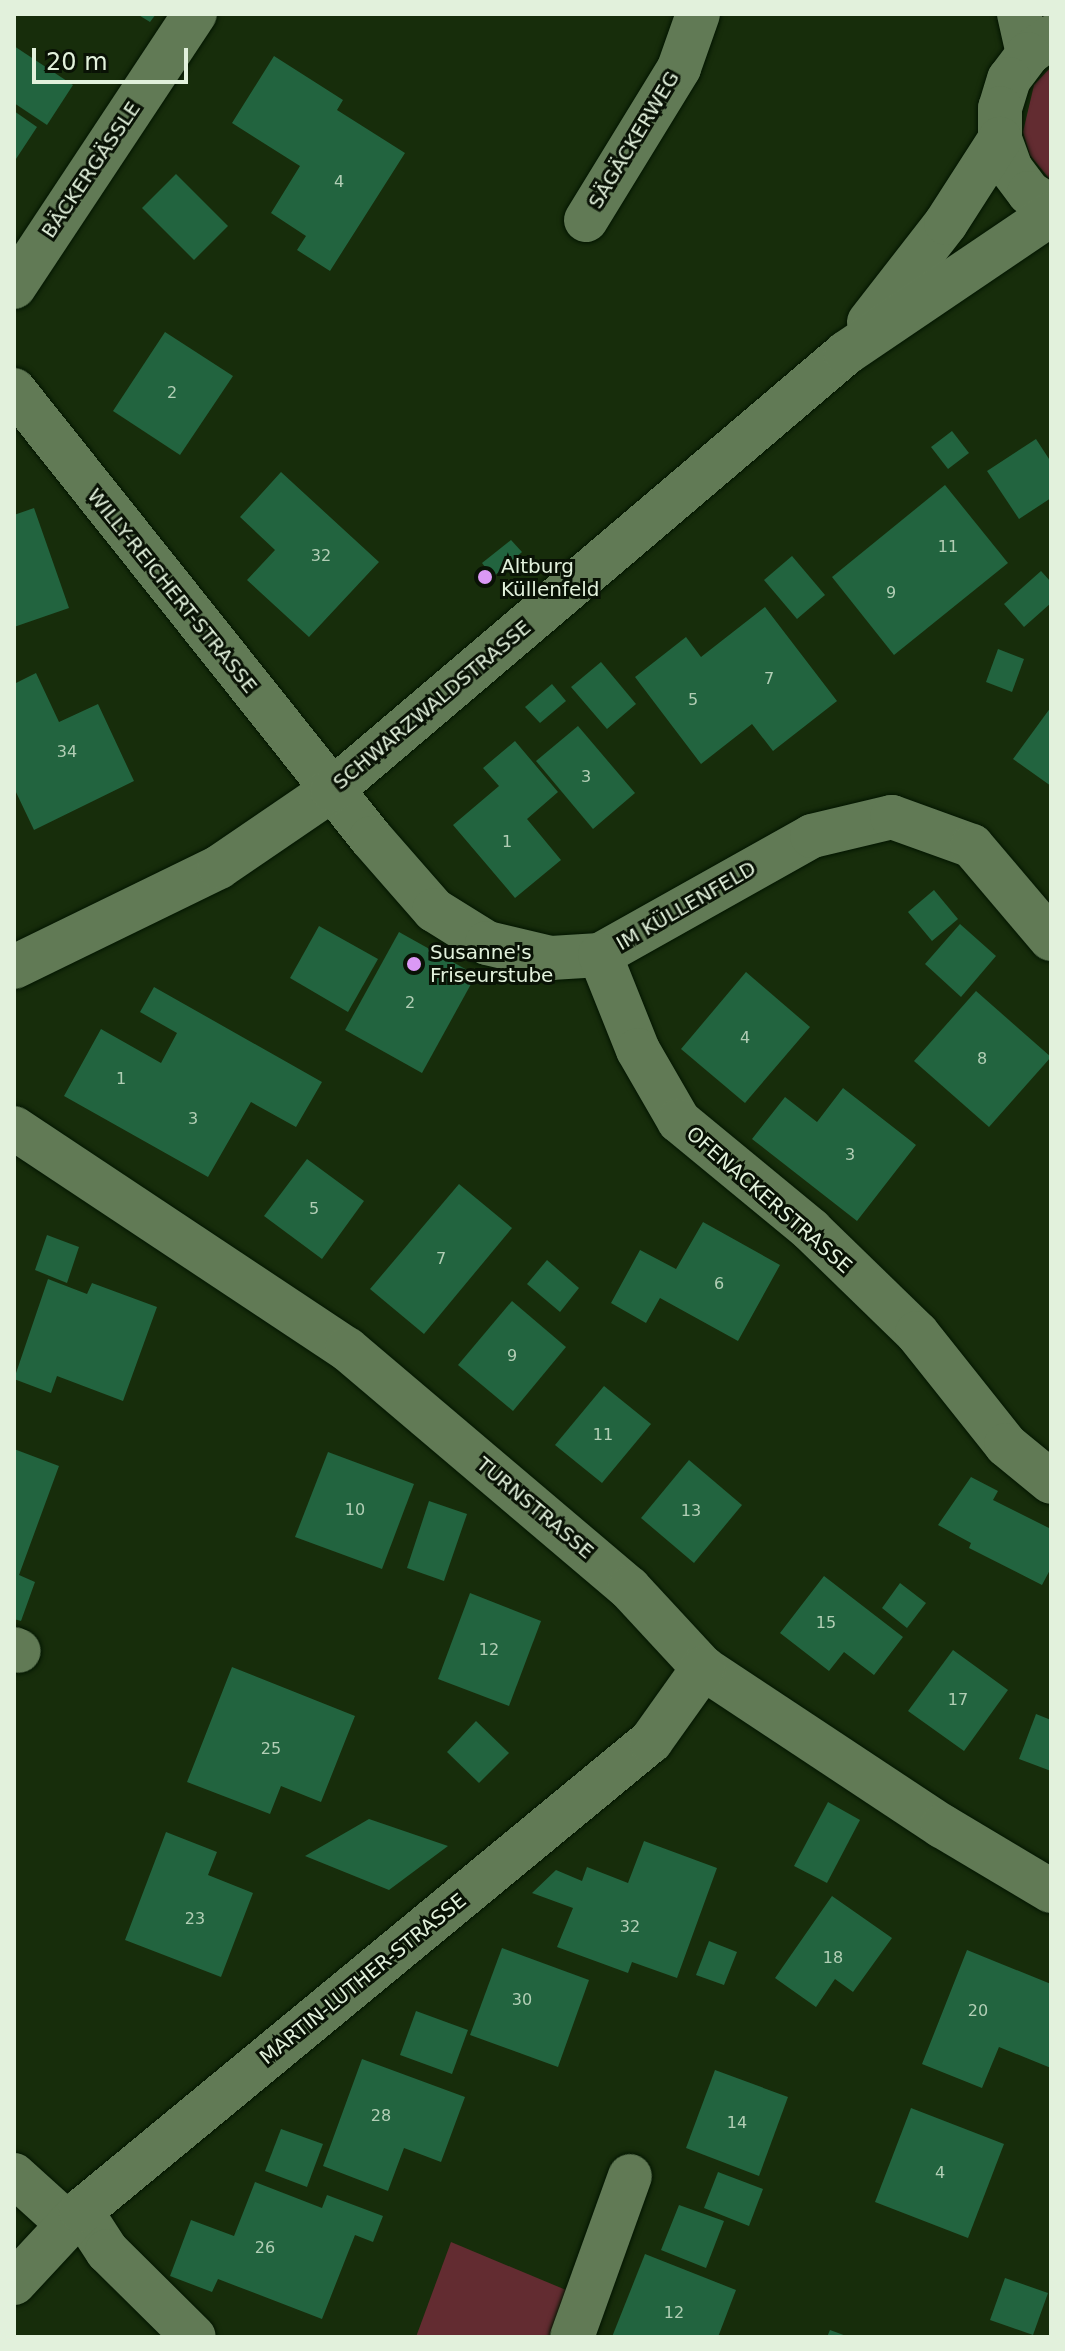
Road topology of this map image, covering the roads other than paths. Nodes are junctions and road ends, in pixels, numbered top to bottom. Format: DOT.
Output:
graph roads {
  1 [pos="195,14"];
  2 [pos="698,14"];
  3 [pos="1033,35"];
  4 [pos="1000,139"];
  5 [pos="1051,207"];
  6 [pos="1051,214"];
  7 [pos="586,220"];
  8 [pos="14,287"];
  9 [pos="846,353"];
  10 [pos="14,390"];
  11 [pos="28,438"];
  12 [pos="332,790"];
  13 [pos="1051,939"];
  14 [pos="600,955"];
  15 [pos="14,967"];
  16 [pos="14,1128"];
  17 [pos="1051,1482"];
  18 [pos="703,1668"];
  19 [pos="1051,1891"];
  20 [pos="14,2175"];
  21 [pos="630,2176"];
  22 [pos="74,2217"];
  23 [pos="14,2283"];
  24 [pos="194,2337"];
  25 [pos="572,2337"];
  1 -- 8 [label="street, BÄCKERGÄSSLE"];
  2 -- 7 [label="street, SÄGÄCKERWEG"];
  3 -- 4 [label="street"];
  4 -- 5 [label="street"];
  4 -- 9 [label="street, SCHWARZWALDSTRASSE"];
  6 -- 9 [label="street, SCHWARZWALDSTRASSE"];
  9 -- 12 [label="street, SCHWARZWALDSTRASSE"];
  10 -- 11 [label="street, WILLY-REICHERT-STRASSE"];
  11 -- 12 [label="street, WILLY-REICHERT-STRASSE"];
  12 -- 14 [label="street, IM KÜLLENFELD"];
  12 -- 15 [label="street, SCHWARZWALDSTRASSE"];
  13 -- 14 [label="street, IM KÜLLENFELD"];
  14 -- 17 [label="street, OFENACKERSTRASSE"];
  16 -- 18 [label="street, TURNSTRASSE"];
  18 -- 19 [label="street, TURNSTRASSE"];
  18 -- 22 [label="street, MARTIN-LUTHER-STRASSE"];
  20 -- 22 [label="street"];
  21 -- 25 [label="street"];
  22 -- 23 [label="street, MARTIN-LUTHER-STRASSE"];
  22 -- 24 [label="street"];
}
